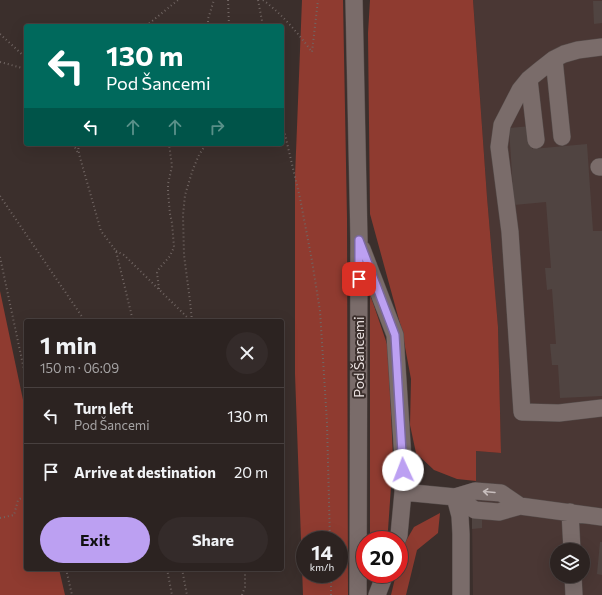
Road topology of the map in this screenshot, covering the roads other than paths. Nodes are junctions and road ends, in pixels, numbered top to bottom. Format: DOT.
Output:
graph roads {
  1 [pos="354,0"];
  2 [pos="602,47"];
  3 [pos="554,60"];
  4 [pos="530,79"];
  5 [pos="562,137"];
  6 [pos="536,140"];
  7 [pos="359,240"];
  8 [pos="602,408"];
  9 [pos="403,492"];
  10 [pos="455,497"];
  11 [pos="570,512"];
  12 [pos="602,517"];
  13 [pos="398,531"];
  14 [pos="572,543"];
  15 [pos="382,583"];
  16 [pos="573,583"];
  17 [pos="358,595"];
  18 [pos="377,595"];
  19 [pos="461,595"];
  20 [pos="574,595"];
  1 -- 7 [label="street, Pod Šancemi"];
  2 -- 3 [label="street"];
  3 -- 4 [label="street"];
  3 -- 5 [label="street"];
  4 -- 6 [label="street"];
  4 -- 8 [label="street"];
  7 -- 9 [label="street"];
  7 -- 17 [label="street, Pod Šancemi"];
  9 -- 10 [label="street"];
  9 -- 13 [label="street"];
  10 -- 11 [label="street"];
  10 -- 19 [label="street"];
  11 -- 12 [label="street"];
  11 -- 14 [label="street"];
  15 -- 18 [label="street"];
  16 -- 20 [label="street"];
}
